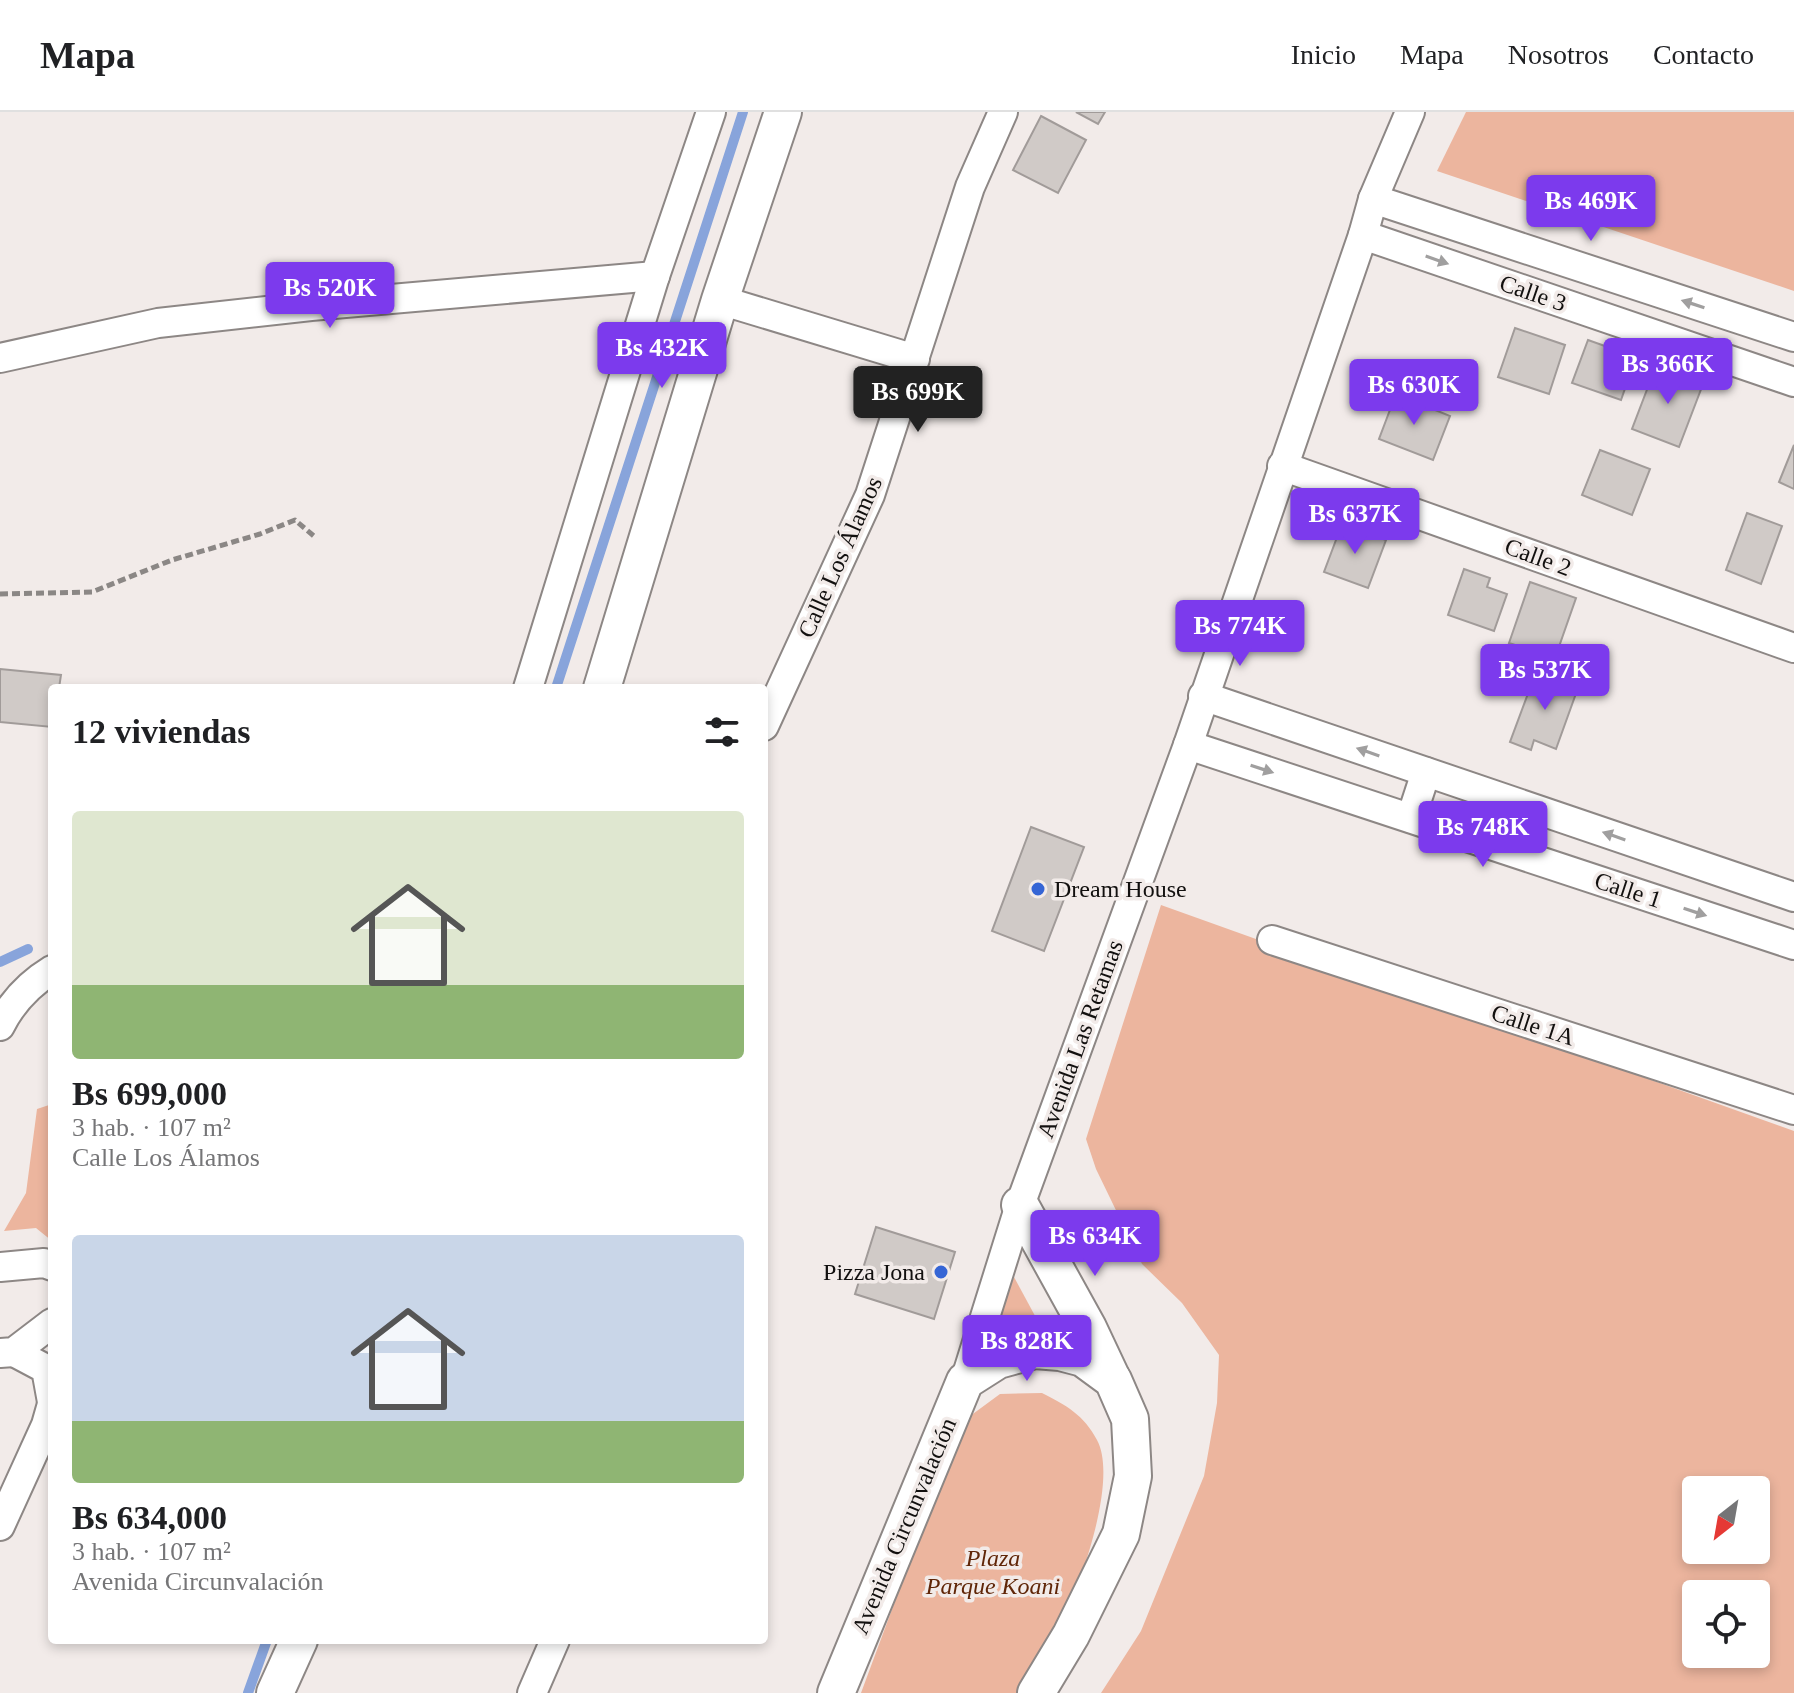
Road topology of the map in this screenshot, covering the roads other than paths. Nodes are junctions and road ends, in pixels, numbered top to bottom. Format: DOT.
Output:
graph roads {
  1 [pos="711,112"];
  2 [pos="783,112"];
  3 [pos="1003,112"];
  4 [pos="1410,112"];
  5 [pos="1373,199"];
  6 [pos="1363,235"];
  7 [pos="655,276"];
  8 [pos="720,300"];
  9 [pos="1794,337"];
  10 [pos="0,358"];
  11 [pos="915,359"];
  12 [pos="1794,382"];
  13 [pos="1282,466"];
  14 [pos="1794,648"];
  15 [pos="529,684"];
  16 [pos="603,684"];
  17 [pos="1203,696"];
  18 [pos="768,717"];
  19 [pos="1188,745"];
  20 [pos="1426,772"];
  21 [pos="1411,818"];
  22 [pos="1757,885"];
  23 [pos="1794,897"];
  24 [pos="1743,928"];
  25 [pos="1272,940"];
  26 [pos="1794,945"];
  27 [pos="48,972"];
  28 [pos="0,1026"];
  29 [pos="1794,1110"];
  30 [pos="1020,1205"];
  31 [pos="48,1264"];
  32 [pos="0,1267"];
  33 [pos="48,1326"];
  34 [pos="7,1352"];
  35 [pos="48,1380"];
  36 [pos="1113,1380"];
  37 [pos="965,1381"];
  38 [pos="48,1418"];
  39 [pos="0,1526"];
  40 [pos="297,1644"];
  41 [pos="553,1644"];
  42 [pos="275,1693"];
  43 [pos="532,1693"];
  44 [pos="836,1693"];
  45 [pos="1036,1693"];
  1 -- 7 [label="street"];
  2 -- 8 [label="street"];
  3 -- 11 [label="street, Calle Los Álamos"];
  4 -- 5 [label="street, Avenida Las Retamas"];
  5 -- 6 [label="street, Avenida Las Retamas"];
  9 -- 5 [label="street, Calle 3, one-way"];
  6 -- 12 [label="street, Calle 3, one-way"];
  6 -- 13 [label="street, Avenida Las Retamas"];
  7 -- 10 [label="street"];
  7 -- 15 [label="street"];
  8 -- 11 [label="street"];
  8 -- 16 [label="street"];
  11 -- 18 [label="street, Calle Los Álamos"];
  13 -- 14 [label="street, Calle 2"];
  13 -- 17 [label="street, Avenida Las Retamas"];
  17 -- 19 [label="street, Avenida Las Retamas"];
  20 -- 17 [label="street, Calle 1, one-way"];
  19 -- 21 [label="street, Calle 1, one-way"];
  19 -- 30 [label="street, Avenida Las Retamas"];
  20 -- 21 [label="street"];
  22 -- 20 [label="street, Calle 1, one-way"];
  21 -- 24 [label="street, Calle 1, one-way"];
  22 -- 23 [label="street, Calle 1"];
  22 -- 24 [label="street"];
  24 -- 26 [label="street, Calle 1"];
  25 -- 29 [label="street, Calle 1A"];
  27 -- 28 [label="street"];
  30 -- 36 [label="street"];
  30 -- 37 [label="street, Avenida Las Retamas"];
  31 -- 32 [label="street"];
  33 -- 34 [label="street"];
  34 -- 35 [label="street"];
  36 -- 37 [label="street"];
  36 -- 45 [label="street"];
  37 -- 44 [label="street, Avenida Circunvalación"];
  38 -- 39 [label="street"];
  40 -- 42 [label="street"];
  41 -- 43 [label="street"];
}
